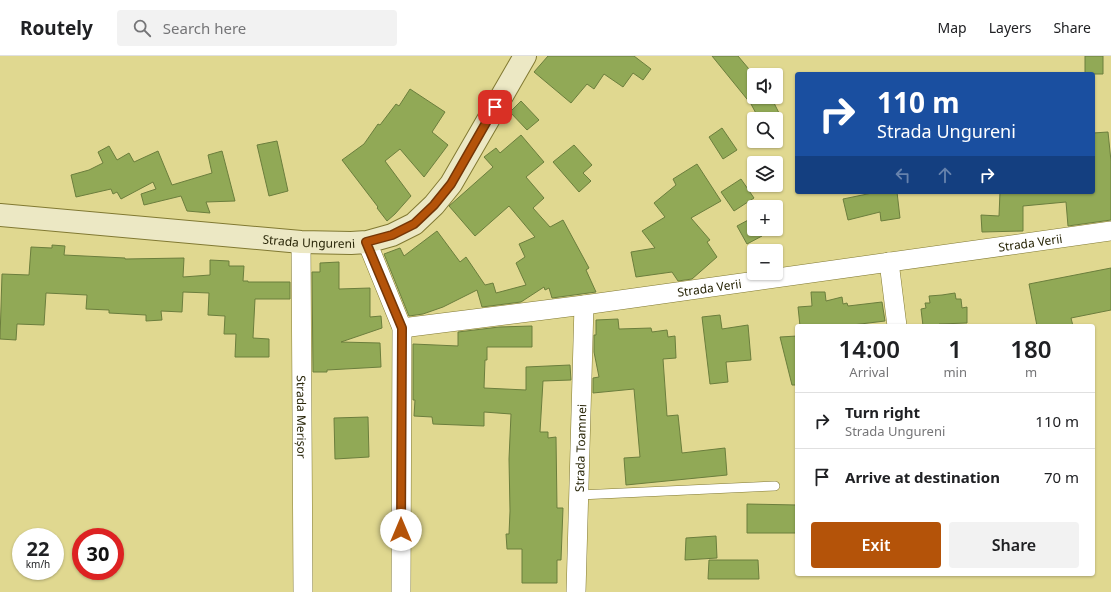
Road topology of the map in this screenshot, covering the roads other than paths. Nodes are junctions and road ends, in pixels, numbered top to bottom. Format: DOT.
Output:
graph roads {
  1 [pos="525,56"];
  2 [pos="0,215"];
  3 [pos="1111,231"];
  4 [pos="301,242"];
  5 [pos="366,242"];
  6 [pos="890,262"];
  7 [pos="584,305"];
  8 [pos="897,324"];
  9 [pos="402,328"];
  10 [pos="775,486"];
  11 [pos="579,495"];
  12 [pos="303,592"];
  13 [pos="401,592"];
  14 [pos="576,592"];
  1 -- 5 [label="main road, Strada Ungureni"];
  2 -- 4 [label="main road, Strada Ungureni"];
  3 -- 6 [label="street, Strada Verii"];
  4 -- 5 [label="main road, Strada Ungureni"];
  4 -- 12 [label="street, Strada Merișor"];
  5 -- 9 [label="street"];
  6 -- 7 [label="street, Strada Verii"];
  6 -- 8 [label="street"];
  7 -- 9 [label="street, Strada Verii"];
  7 -- 11 [label="street, Strada Toamnei"];
  9 -- 13 [label="street"];
  10 -- 11 [label="lane"];
  11 -- 14 [label="street, Strada Toamnei"];
}
